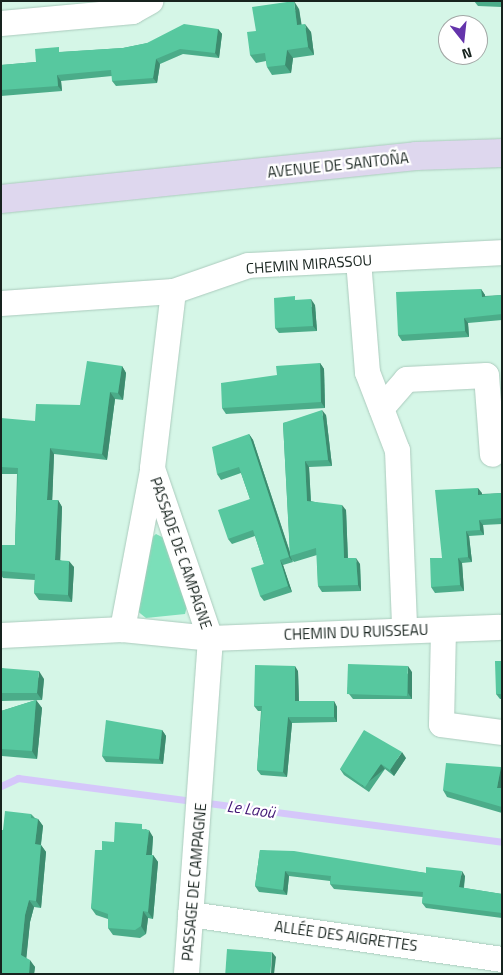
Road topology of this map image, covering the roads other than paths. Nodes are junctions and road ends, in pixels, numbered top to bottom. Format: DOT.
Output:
graph roads {
  1 [pos="150,1"];
  2 [pos="1,23"];
  3 [pos="502,153"];
  4 [pos="175,182"];
  5 [pos="1,198"];
  6 [pos="1,207"];
  7 [pos="502,252"];
  8 [pos="358,260"];
  9 [pos="173,291"];
  10 [pos="1,303"];
  11 [pos="381,408"];
  12 [pos="492,454"];
  13 [pos="152,468"];
  14 [pos="502,627"];
  15 [pos="404,628"];
  16 [pos="122,629"];
  17 [pos="442,629"];
  18 [pos="1,635"];
  19 [pos="210,638"];
  20 [pos="502,732"];
  21 [pos="201,803"];
  22 [pos="190,914"];
  23 [pos="502,959"];
  24 [pos="186,974"];
  1 -- 2 [label="street"];
  3 -- 4 [label="main road, AVENUE DE SANTOÑA"];
  4 -- 5 [label="main road, AVENUE DE SANTOÑA"];
  4 -- 6 [label="main road, AVENUE DE SANTOÑA"];
  7 -- 8 [label="street, CHEMIN MIRASSOU"];
  8 -- 9 [label="street, CHEMIN MIRASSOU"];
  8 -- 11 [label="street"];
  9 -- 10 [label="street, CHEMIN MIRASSOU"];
  9 -- 13 [label="street, PASSADE DE CAMPAGNE"];
  11 -- 12 [label="street"];
  11 -- 15 [label="street"];
  13 -- 16 [label="street, PASSADE DE CAMPAGNE"];
  13 -- 19 [label="street, PASSADE DE CAMPAGNE"];
  14 -- 17 [label="street, CHEMIN DU RUISSEAU"];
  15 -- 17 [label="street, CHEMIN DU RUISSEAU"];
  15 -- 19 [label="street, CHEMIN DU RUISSEAU"];
  16 -- 18 [label="street"];
  16 -- 19 [label="street, PASSADE DE CAMPAGNE"];
  17 -- 20 [label="street"];
  19 -- 21 [label="street, PASSADE DE CAMPAGNE"];
  21 -- 22 [label="street, PASSAGE DE CAMPAGNE"];
  22 -- 23 [label="street, ALLÉE DES AIGRETTES"];
  22 -- 24 [label="street, PASSAGE DE CAMPAGNE"];
}
